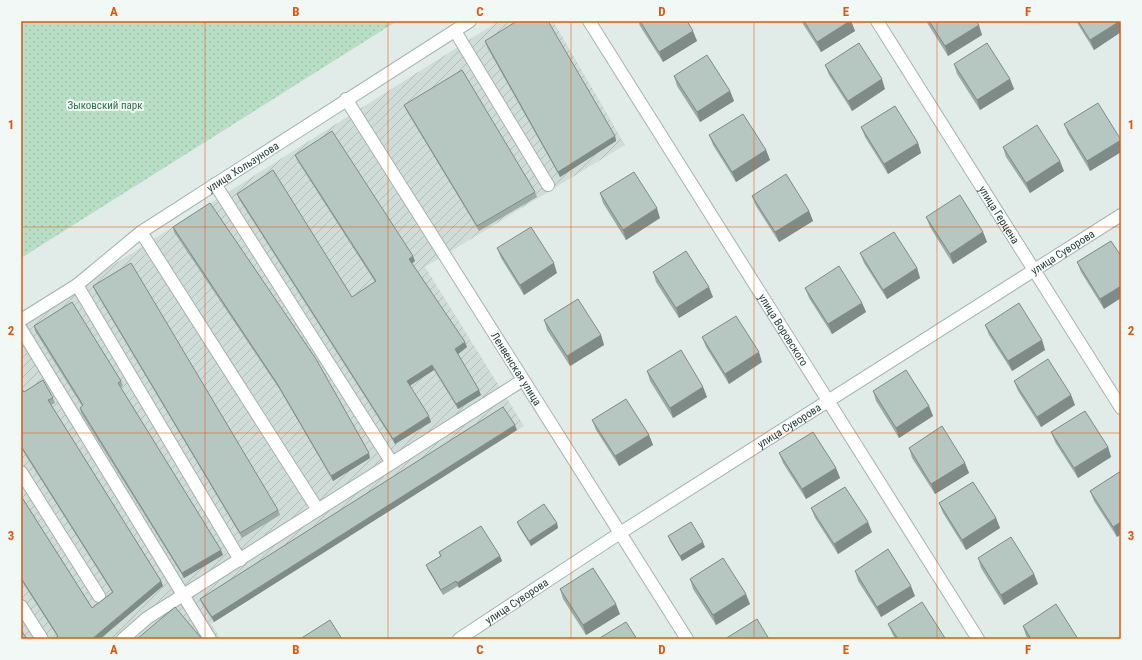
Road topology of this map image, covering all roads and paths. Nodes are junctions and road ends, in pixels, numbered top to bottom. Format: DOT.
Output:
graph roads {
  1 [pos="470,21"];
  2 [pos="589,21"];
  3 [pos="877,21"];
  4 [pos="455,30"];
  5 [pos="346,99"];
  6 [pos="215,184"];
  7 [pos="548,186"];
  8 [pos="1121,215"];
  9 [pos="141,232"];
  10 [pos="1035,269"];
  11 [pos="77,285"];
  12 [pos="21,320"];
  13 [pos="21,330"];
  14 [pos="524,380"];
  15 [pos="829,400"];
  16 [pos="1121,408"];
  17 [pos="392,463"];
  18 [pos="21,472"];
  19 [pos="318,510"];
  20 [pos="620,533"];
  21 [pos="240,560"];
  22 [pos="99,596"];
  23 [pos="183,596"];
  24 [pos="21,606"];
  25 [pos="42,639"];
  26 [pos="123,639"];
  27 [pos="210,639"];
  28 [pos="459,639"];
  29 [pos="687,639"];
  30 [pos="978,639"];
  1 -- 4 [label="street, улица Хользунова"];
  2 -- 15 [label="street, улица Воровского"];
  3 -- 10 [label="street, улица Герцена"];
  4 -- 5 [label="street, улица Хользунова"];
  4 -- 7 [label="street"];
  5 -- 6 [label="street, улица Хользунова"];
  5 -- 14 [label="street, Ленвенская улица"];
  6 -- 9 [label="street, улица Хользунова"];
  6 -- 17 [label="street"];
  8 -- 10 [label="street, улица Суворова"];
  9 -- 11 [label="street, улица Хользунова"];
  9 -- 19 [label="street"];
  10 -- 15 [label="street, улица Суворова"];
  10 -- 16 [label="street, улица Герцена"];
  11 -- 12 [label="street, улица Хользунова"];
  11 -- 21 [label="street"];
  13 -- 23 [label="street"];
  14 -- 17 [label="street"];
  14 -- 20 [label="street, Ленвенская улица"];
  15 -- 20 [label="street, улица Суворова"];
  15 -- 30 [label="street, улица Воровского"];
  17 -- 19 [label="street"];
  18 -- 22 [label="street"];
  19 -- 21 [label="street"];
  20 -- 28 [label="street, улица Суворова"];
  20 -- 29 [label="street, Ленвенская улица"];
  21 -- 23 [label="street"];
  23 -- 26 [label="street"];
  23 -- 27 [label="street"];
  24 -- 25 [label="street"];
}
